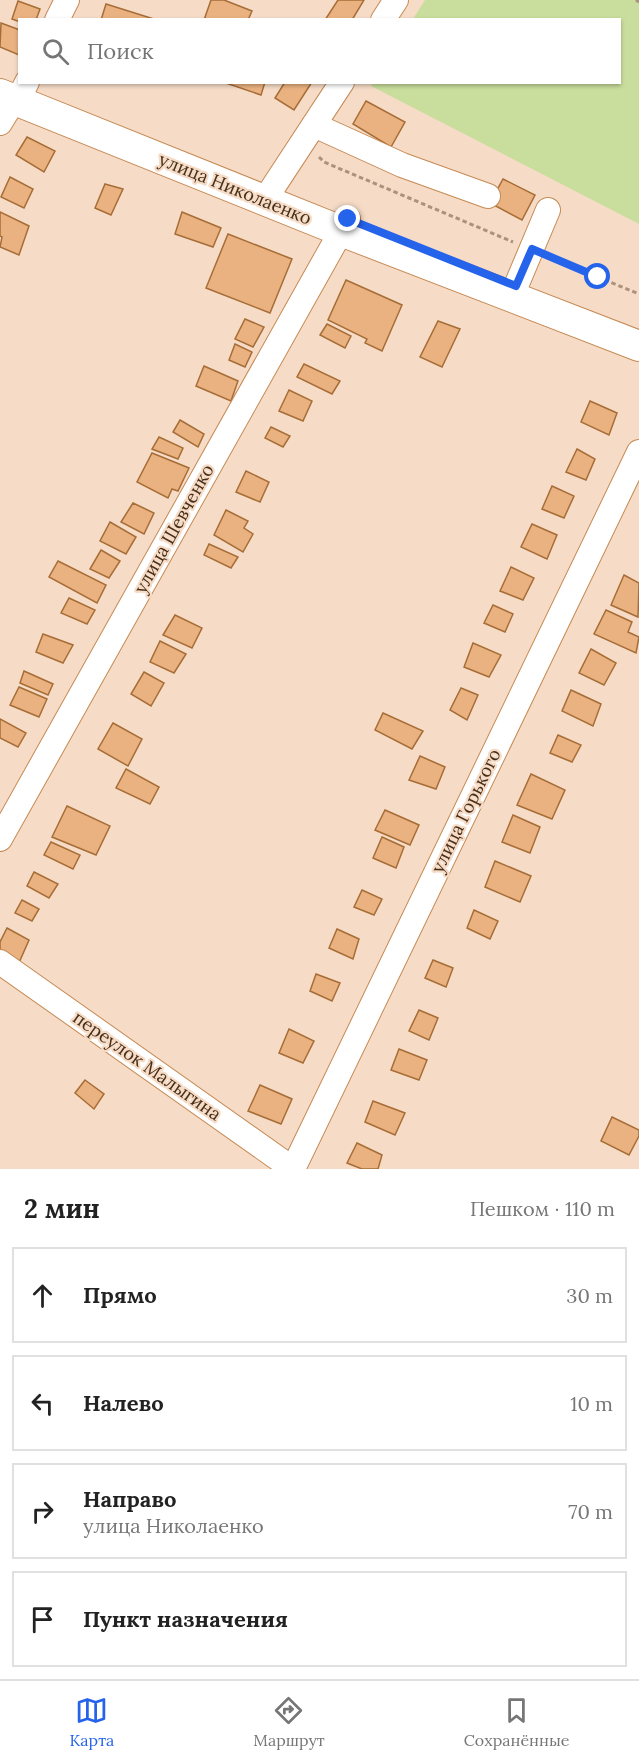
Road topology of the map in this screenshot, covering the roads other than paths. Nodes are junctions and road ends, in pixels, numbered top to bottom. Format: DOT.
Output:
graph roads {
  1 [pos="67,0"];
  2 [pos="396,0"];
  3 [pos="58,18"];
  4 [pos="384,18"];
  5 [pos="341,84"];
  6 [pos="11,95"];
  7 [pos="308,133"];
  8 [pos="268,195"];
  9 [pos="488,196"];
  10 [pos="548,210"];
  11 [pos="344,225"];
  12 [pos="516,286"];
  13 [pos="639,329"];
  14 [pos="639,346"];
  15 [pos="639,452"];
  16 [pos="0,840"];
  17 [pos="0,962"];
  18 [pos="293,1169"];
  1 -- 3 [label="street"];
  2 -- 4 [label="street"];
  5 -- 7 [label="street"];
  6 -- 8 [label="main road, улица Николаенко"];
  7 -- 8 [label="street"];
  7 -- 9 [label="street"];
  8 -- 11 [label="main road, улица Николаенко"];
  10 -- 12 [label="street"];
  11 -- 12 [label="main road, улица Николаенко"];
  11 -- 14 [label="main road, улица Николаенко"];
  11 -- 16 [label="street, улица Шевченко"];
  12 -- 13 [label="main road, улица Николаенко"];
  15 -- 18 [label="street, улица Горького"];
  17 -- 18 [label="street, переулок Малыгина"];
}
